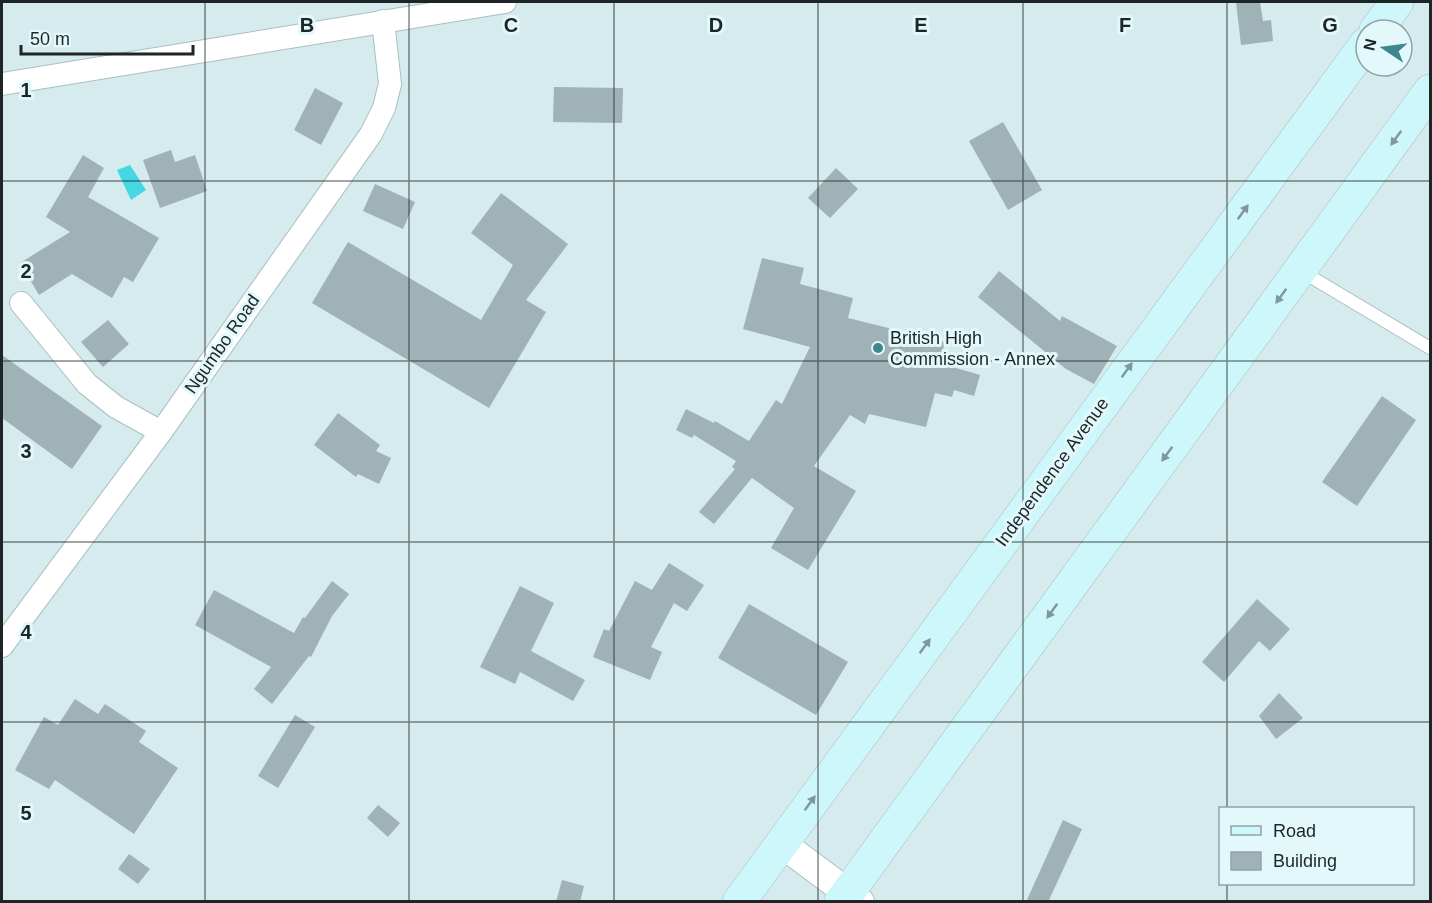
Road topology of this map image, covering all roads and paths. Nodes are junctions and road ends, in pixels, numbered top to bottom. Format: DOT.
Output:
graph roads {
  1 [pos="505,2"];
  2 [pos="1397,2"];
  3 [pos="1385,18"];
  4 [pos="383,21"];
  5 [pos="1354,60"];
  6 [pos="2,84"];
  7 [pos="1431,91"];
  8 [pos="1300,270"];
  9 [pos="21,303"];
  10 [pos="1431,348"];
  11 [pos="161,432"];
  12 [pos="2,646"];
  13 [pos="781,843"];
  14 [pos="850,898"];
  15 [pos="739,902"];
  1 -- 4 [label="street"];
  2 -- 3 [label="main road"];
  4 -- 6 [label="street"];
  4 -- 11 [label="street, Ngumbo Road"];
  13 -- 5 [label="main road, Independence Avenue, one-way"];
  7 -- 8 [label="main road, one-way"];
  8 -- 10 [label="lane"];
  8 -- 14 [label="main road, one-way"];
  9 -- 11 [label="street"];
  11 -- 12 [label="street, Ngumbo Road"];
  13 -- 14 [label="street"];
  13 -- 15 [label="main road, Independence Avenue"];
}
